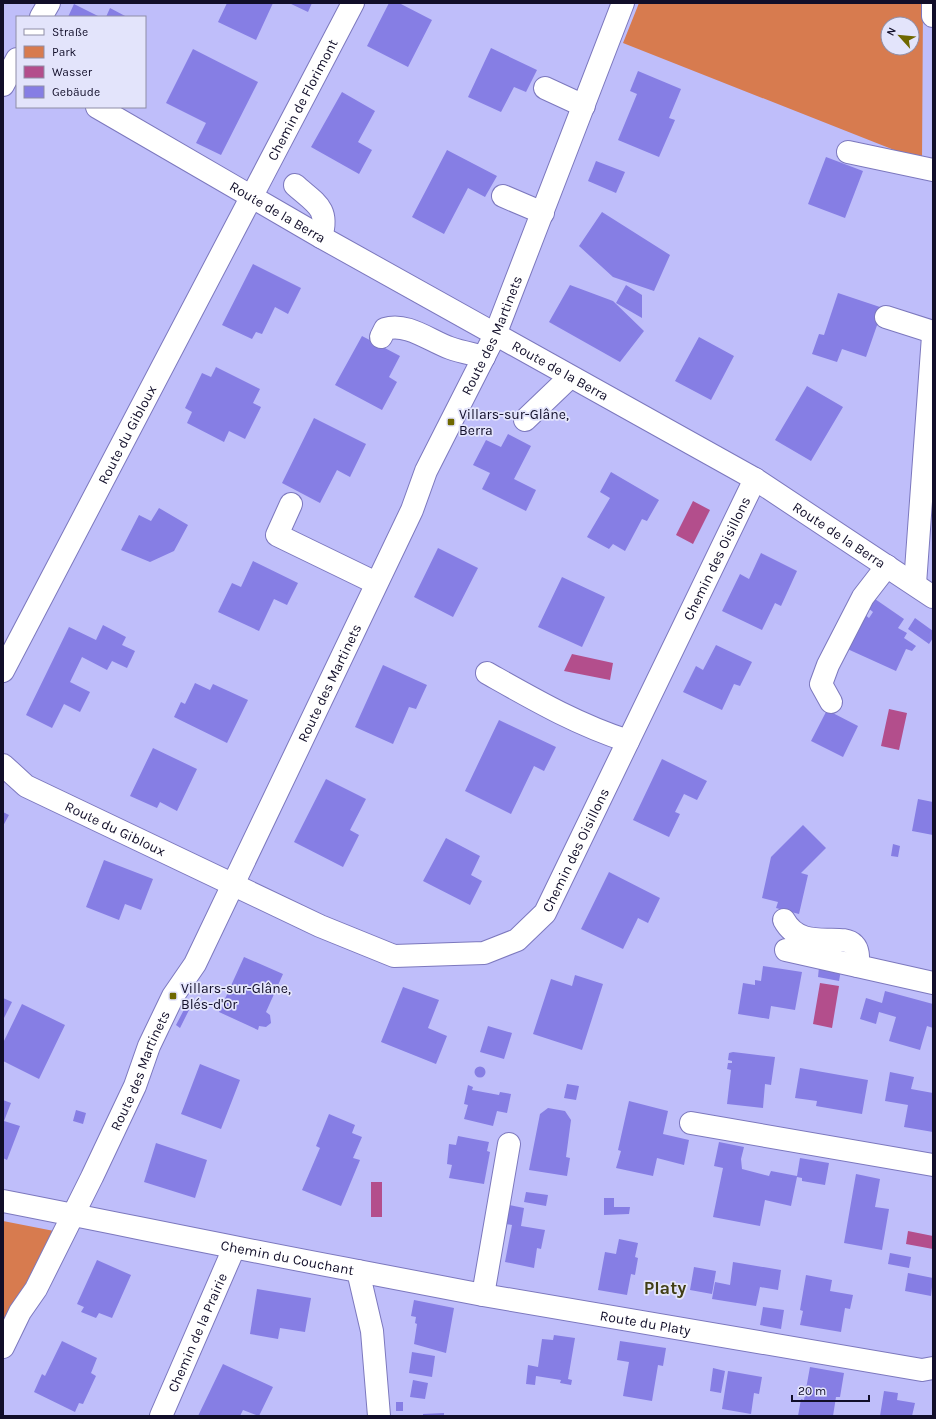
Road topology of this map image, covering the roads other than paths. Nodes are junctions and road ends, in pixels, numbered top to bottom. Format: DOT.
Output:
graph roads {
  1 [pos="49,3"];
  2 [pos="353,3"];
  3 [pos="623,3"];
  4 [pos="932,3"];
  5 [pos="42,16"];
  6 [pos="933,16"];
  7 [pos="13,58"];
  8 [pos="3,85"];
  9 [pos="545,88"];
  10 [pos="584,106"];
  11 [pos="99,108"];
  12 [pos="848,152"];
  13 [pos="933,170"];
  14 [pos="296,185"];
  15 [pos="250,196"];
  16 [pos="503,196"];
  17 [pos="543,213"];
  18 [pos="321,237"];
  19 [pos="886,317"];
  20 [pos="933,332"];
  21 [pos="495,335"];
  22 [pos="933,336"];
  23 [pos="381,337"];
  24 [pos="484,357"];
  25 [pos="570,378"];
  26 [pos="525,420"];
  27 [pos="755,479"];
  28 [pos="291,504"];
  29 [pos="887,566"];
  30 [pos="376,583"];
  31 [pos="915,584"];
  32 [pos="933,596"];
  33 [pos="3,671"];
  34 [pos="487,673"];
  35 [pos="831,702"];
  36 [pos="628,741"];
  37 [pos="3,765"];
  38 [pos="232,884"];
  39 [pos="784,920"];
  40 [pos="786,950"];
  41 [pos="858,966"];
  42 [pos="933,983"];
  43 [pos="691,1123"];
  44 [pos="509,1144"];
  45 [pos="933,1165"];
  46 [pos="3,1200"];
  47 [pos="74,1213"];
  48 [pos="234,1248"];
  49 [pos="358,1271"];
  50 [pos="483,1295"];
  51 [pos="3,1347"];
  52 [pos="933,1368"];
  53 [pos="161,1416"];
  54 [pos="379,1416"];
  1 -- 5 [label="street"];
  2 -- 15 [label="street, Chemin de Florimont"];
  3 -- 10 [label="street, Route des Martinets"];
  4 -- 6 [label="street"];
  7 -- 8 [label="street"];
  9 -- 10 [label="street"];
  10 -- 17 [label="street, Route des Martinets"];
  11 -- 15 [label="street, Route de la Berra"];
  12 -- 13 [label="street"];
  14 -- 18 [label="street"];
  15 -- 18 [label="street, Route de la Berra"];
  15 -- 33 [label="street, Route du Gibloux"];
  16 -- 17 [label="street"];
  17 -- 21 [label="street, Route des Martinets"];
  18 -- 21 [label="street, Route de la Berra"];
  19 -- 20 [label="street"];
  21 -- 24 [label="street, Route des Martinets"];
  21 -- 25 [label="street, Route de la Berra"];
  22 -- 31 [label="street"];
  23 -- 24 [label="street"];
  24 -- 30 [label="street, Route des Martinets"];
  25 -- 26 [label="street"];
  25 -- 27 [label="street, Route de la Berra"];
  27 -- 29 [label="street, Route de la Berra"];
  27 -- 36 [label="street, Chemin des Oisillons"];
  28 -- 30 [label="street"];
  29 -- 31 [label="street, Route de la Berra"];
  29 -- 35 [label="street"];
  30 -- 38 [label="street, Route des Martinets"];
  31 -- 32 [label="street, Route de la Berra"];
  34 -- 36 [label="street"];
  36 -- 38 [label="street, Chemin des Oisillons"];
  37 -- 38 [label="street, Route du Gibloux"];
  38 -- 47 [label="street, Route des Martinets"];
  39 -- 41 [label="street"];
  40 -- 41 [label="street"];
  41 -- 42 [label="street"];
  43 -- 45 [label="street"];
  44 -- 50 [label="street"];
  46 -- 47 [label="street, Chemin du Couchant"];
  47 -- 48 [label="street, Chemin du Couchant"];
  47 -- 51 [label="street, Route des Martinets"];
  48 -- 49 [label="street, Chemin du Couchant"];
  48 -- 53 [label="street, Chemin de la Prairie"];
  49 -- 50 [label="street, Route du Platy"];
  49 -- 54 [label="street, Chemin du Couchant"];
  50 -- 52 [label="street, Route du Platy"];
}
